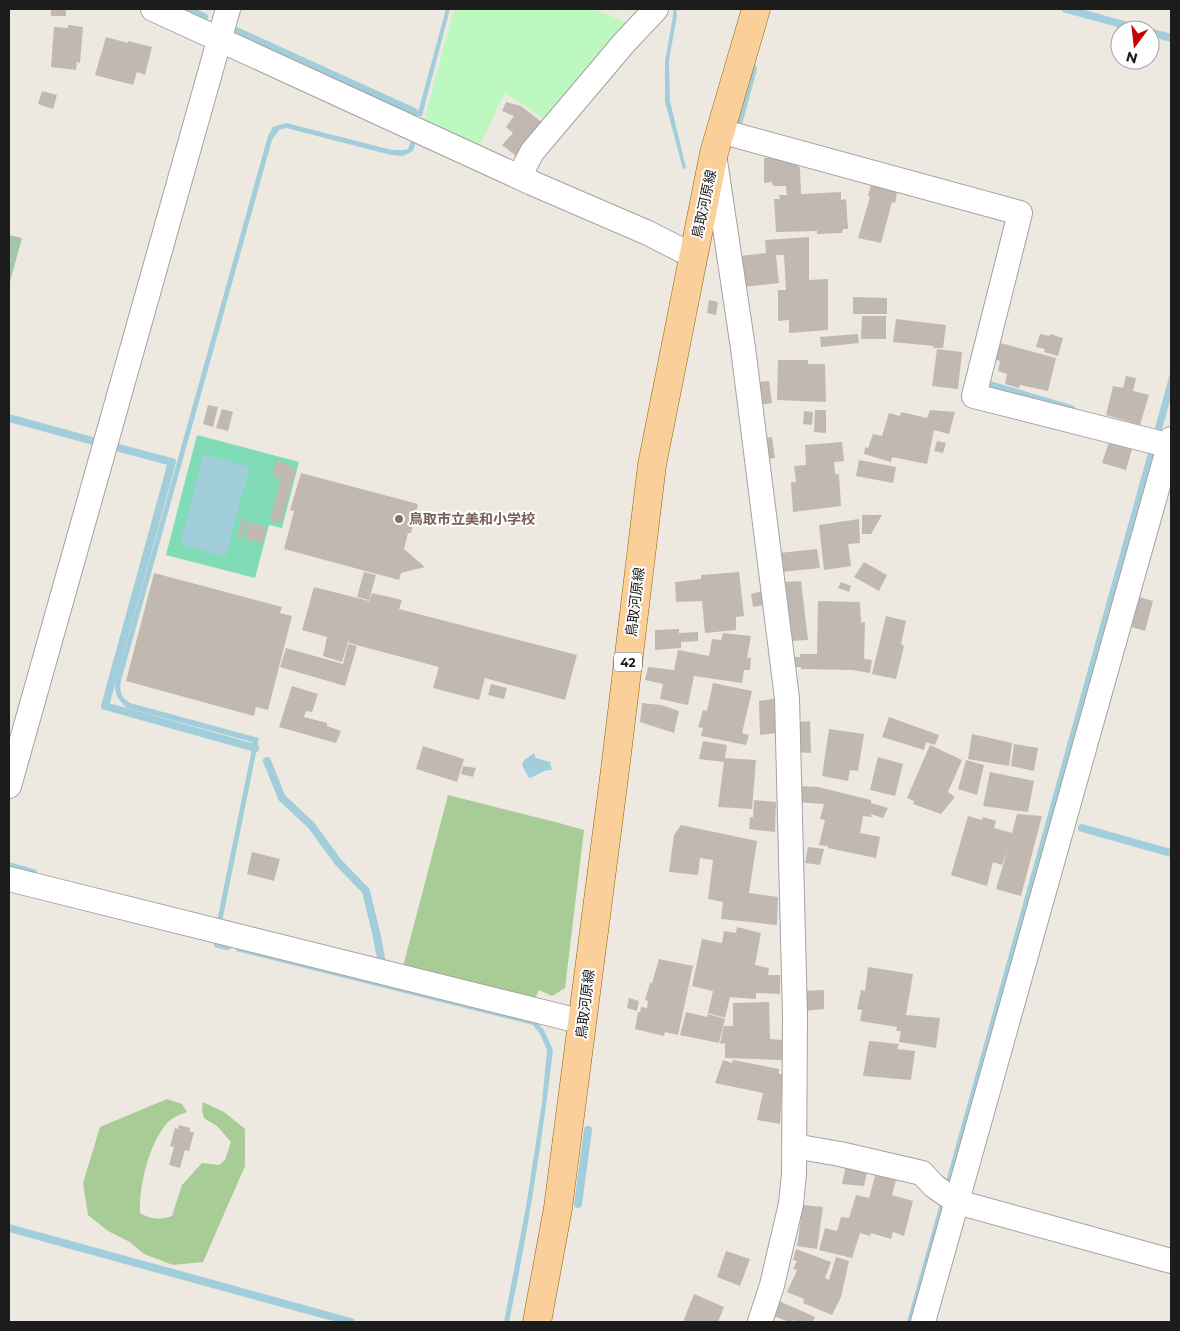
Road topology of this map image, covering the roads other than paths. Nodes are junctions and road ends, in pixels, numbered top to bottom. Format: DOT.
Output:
graph roads {
  1 [pos="153,9"];
  2 [pos="228,9"];
  3 [pos="656,9"];
  4 [pos="756,9"];
  5 [pos="220,40"];
  6 [pos="717,142"];
  7 [pos="519,177"];
  8 [pos="693,256"];
  9 [pos="1171,444"];
  10 [pos="9,786"];
  11 [pos="9,879"];
  12 [pos="583,1022"];
  13 [pos="794,1146"];
  14 [pos="957,1202"];
  15 [pos="1171,1261"];
  16 [pos="537,1322"];
  17 [pos="760,1322"];
  18 [pos="923,1322"];
  1 -- 5 [label="street"];
  2 -- 5 [label="street"];
  3 -- 7 [label="street"];
  4 -- 6 [label="main road, 鳥取河原線 / 42"];
  5 -- 7 [label="street"];
  5 -- 10 [label="street"];
  6 -- 8 [label="main road, 鳥取河原線 / 42"];
  6 -- 9 [label="street"];
  6 -- 13 [label="street"];
  7 -- 8 [label="street"];
  8 -- 12 [label="main road, 鳥取河原線 / 42"];
  9 -- 14 [label="street"];
  11 -- 12 [label="street"];
  12 -- 16 [label="main road, 鳥取河原線 / 42"];
  13 -- 14 [label="street"];
  13 -- 17 [label="street"];
  14 -- 15 [label="street"];
  14 -- 18 [label="street"];
}
